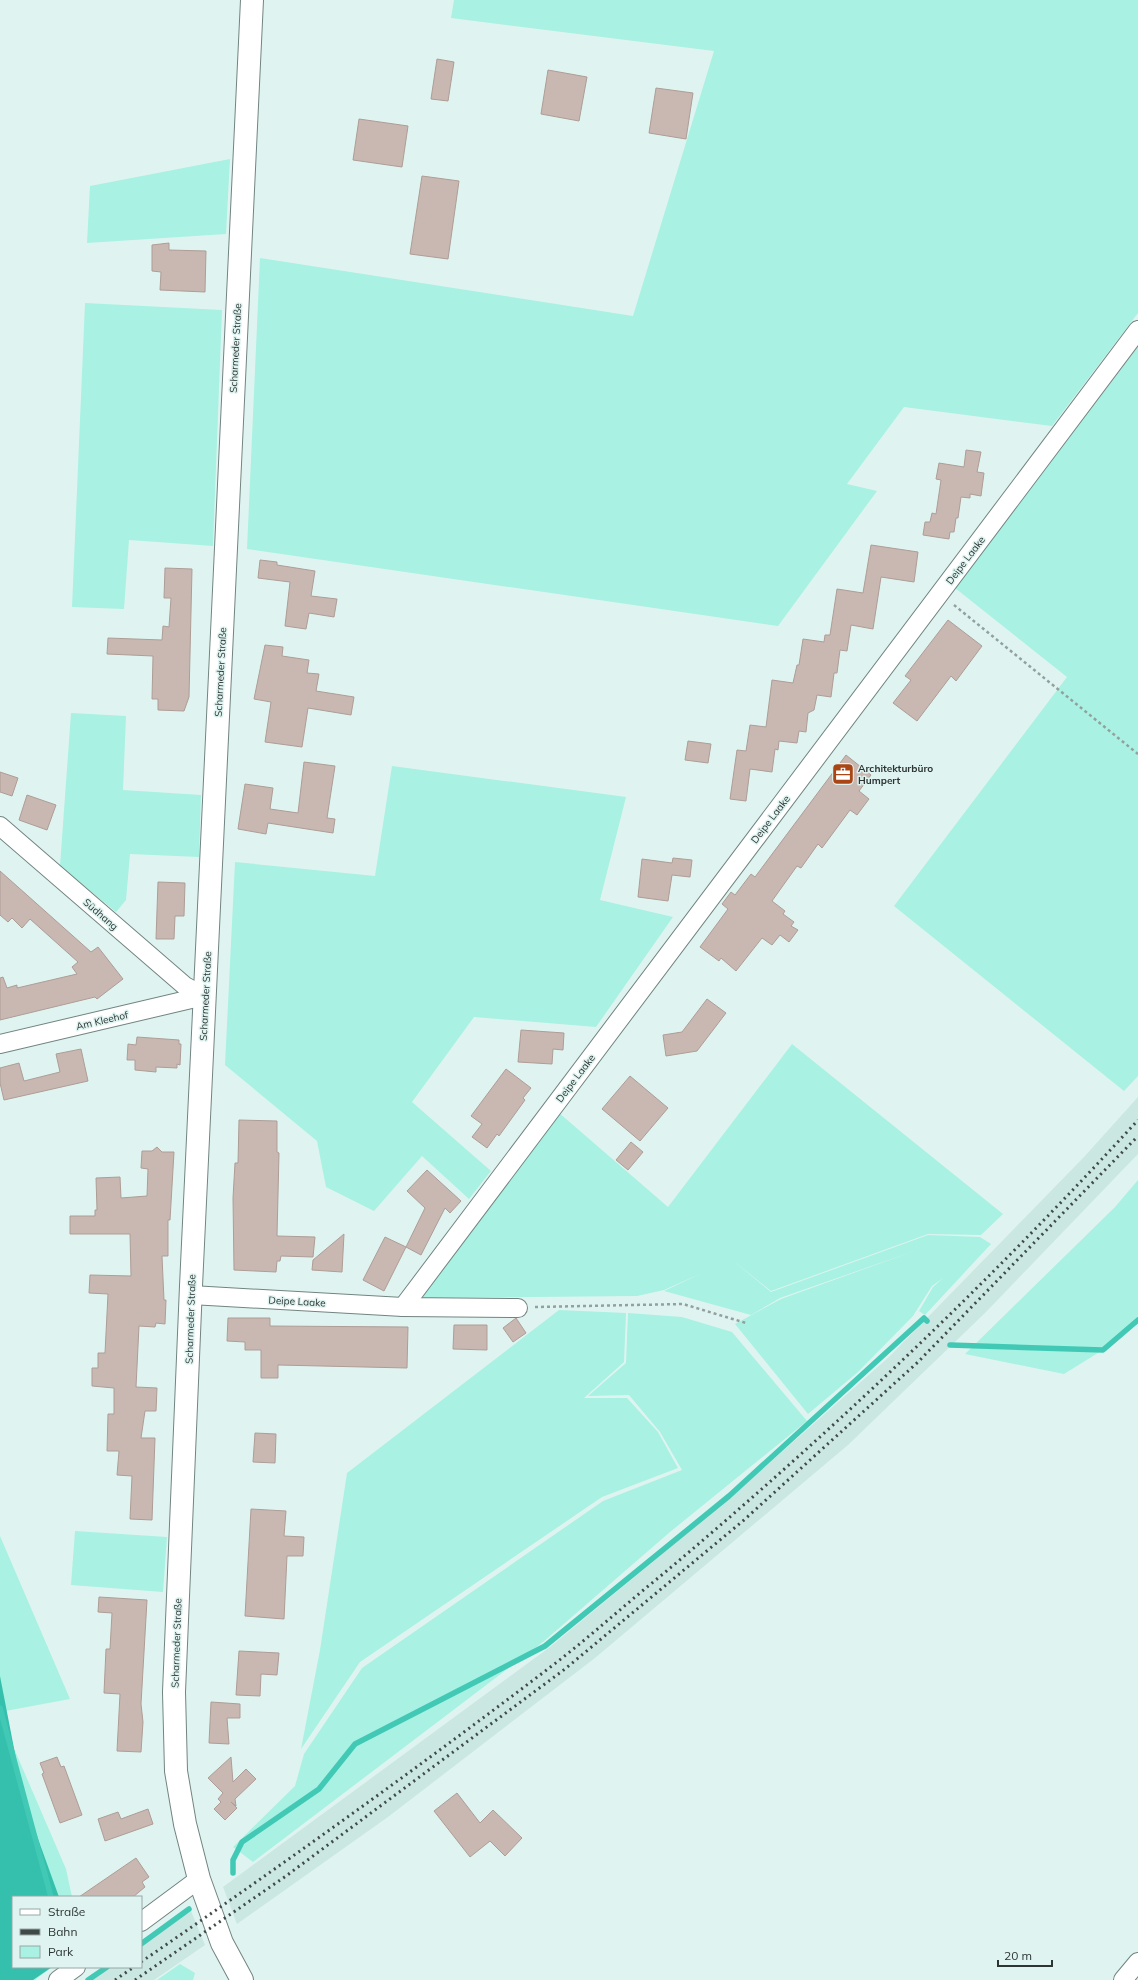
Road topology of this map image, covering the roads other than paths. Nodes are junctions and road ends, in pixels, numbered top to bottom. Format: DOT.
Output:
graph roads {
  1 [pos="252,0"];
  2 [pos="1138,330"];
  3 [pos="0,826"];
  4 [pos="204,996"];
  5 [pos="0,1044"];
  6 [pos="191,1294"];
  7 [pos="402,1307"];
  8 [pos="518,1308"];
  9 [pos="199,1879"];
  10 [pos="142,1921"];
  11 [pos="1138,1962"];
  12 [pos="75,1968"];
  13 [pos="58,1980"];
  14 [pos="242,1980"];
  15 [pos="1123,1980"];
  1 -- 4 [label="street, Scharmeder Straße"];
  2 -- 7 [label="street, Deipe Laake"];
  3 -- 4 [label="street, Südhang"];
  4 -- 5 [label="street, Am Kleehof"];
  4 -- 6 [label="street, Scharmeder Straße"];
  6 -- 7 [label="street, Deipe Laake"];
  6 -- 9 [label="street, Scharmeder Straße"];
  7 -- 8 [label="street, Deipe Laake"];
  9 -- 10 [label="street"];
  9 -- 14 [label="street, Scharmeder Straße"];
  11 -- 15 [label="street"];
  12 -- 13 [label="street"];
}
